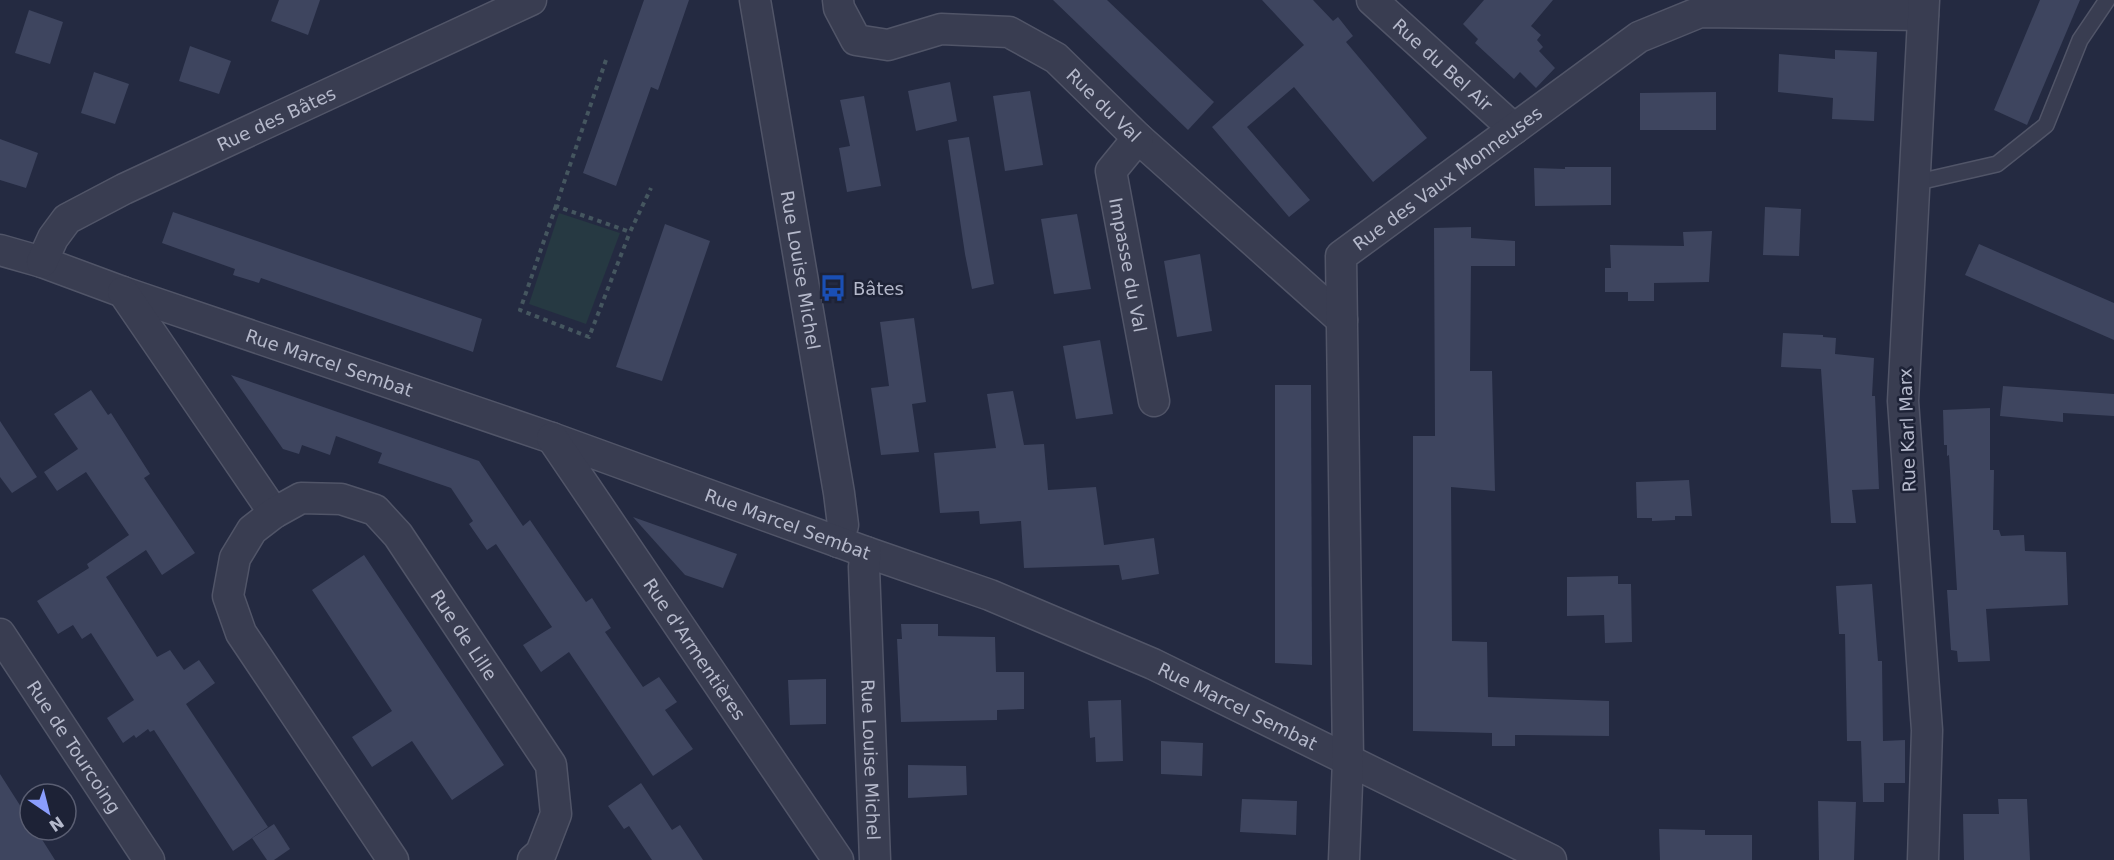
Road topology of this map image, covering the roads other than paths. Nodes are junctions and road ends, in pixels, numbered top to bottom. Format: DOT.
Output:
graph roads {
  1 [pos="531,0"];
  2 [pos="755,0"];
  3 [pos="838,0"];
  4 [pos="1372,0"];
  5 [pos="2107,0"];
  6 [pos="1924,8"];
  7 [pos="1514,129"];
  8 [pos="1138,138"];
  9 [pos="1914,183"];
  10 [pos="0,250"];
  11 [pos="42,262"];
  12 [pos="123,292"];
  13 [pos="1342,320"];
  14 [pos="1154,401"];
  15 [pos="552,438"];
  16 [pos="274,513"];
  17 [pos="852,547"];
  18 [pos="0,634"];
  19 [pos="1348,759"];
  20 [pos="149,860"];
  21 [pos="393,860"];
  22 [pos="533,860"];
  23 [pos="838,860"];
  24 [pos="875,860"];
  25 [pos="1344,860"];
  26 [pos="1551,860"];
  27 [pos="1923,860"];
  1 -- 11 [label="street, Rue des Bâtes"];
  2 -- 17 [label="street, Rue Louise Michel"];
  3 -- 8 [label="street, Rue du Val"];
  4 -- 7 [label="street, Rue du Bel Air"];
  5 -- 9 [label="lane"];
  6 -- 7 [label="street, Rue des Vaux Monneuses"];
  6 -- 9 [label="street, Rue Karl Marx"];
  7 -- 13 [label="street, Rue des Vaux Monneuses"];
  8 -- 13 [label="street, Rue du Val"];
  8 -- 14 [label="street, Impasse du Val"];
  9 -- 27 [label="street, Rue Karl Marx"];
  10 -- 11 [label="street, Rue Marcel Sembat"];
  11 -- 12 [label="street, Rue Marcel Sembat"];
  12 -- 15 [label="street, Rue Marcel Sembat"];
  12 -- 16 [label="street"];
  13 -- 19 [label="street, Rue des Vaux Monneuses"];
  15 -- 17 [label="street, Rue Marcel Sembat"];
  15 -- 23 [label="street, Rue d'Armentières"];
  16 -- 21 [label="street, Rue de Lille"];
  16 -- 22 [label="street, Rue de Lille"];
  17 -- 19 [label="street, Rue Marcel Sembat"];
  17 -- 24 [label="street, Rue Louise Michel"];
  18 -- 20 [label="street, Rue de Tourcoing"];
  19 -- 25 [label="street, Rue des Vaux Monneuses"];
  19 -- 26 [label="street, Rue Marcel Sembat"];
}
